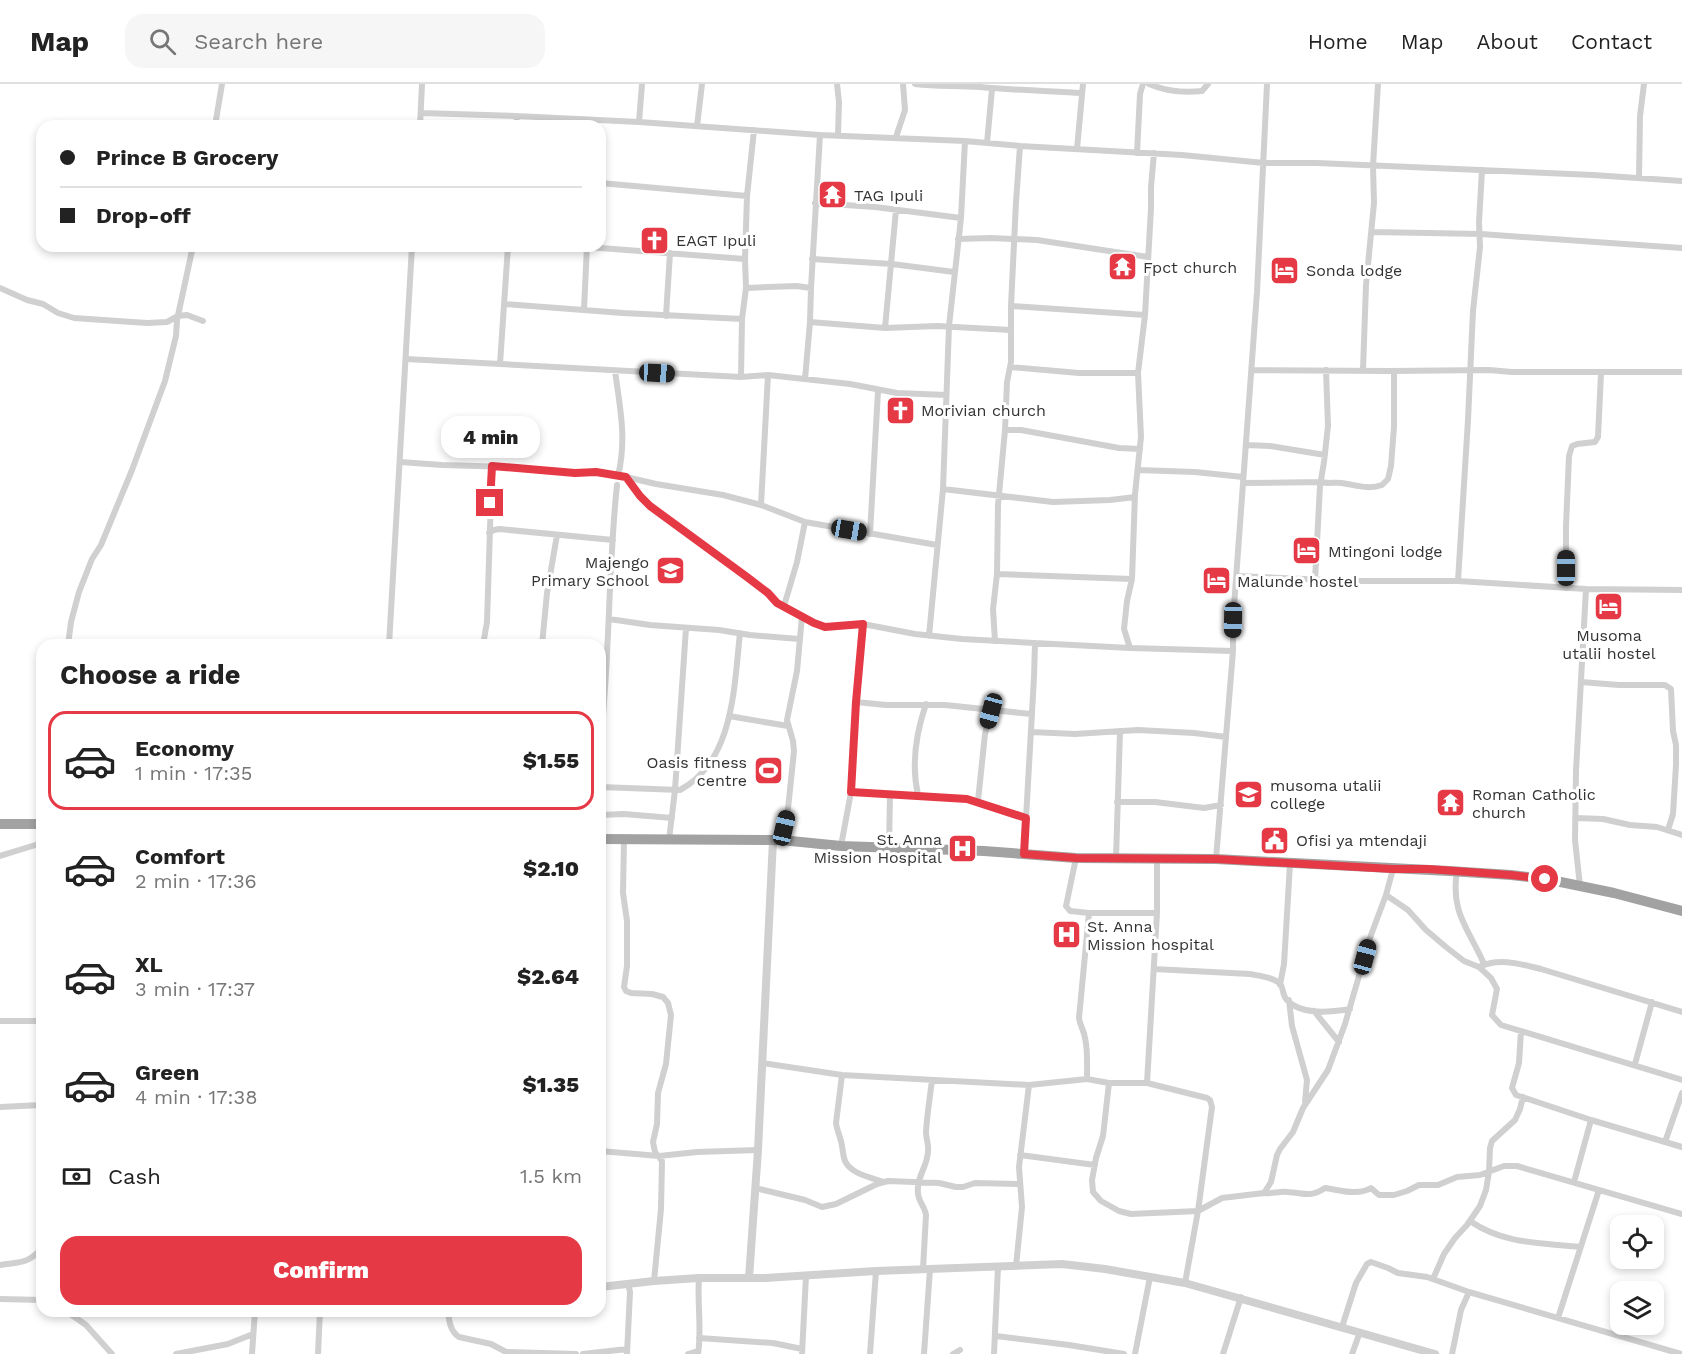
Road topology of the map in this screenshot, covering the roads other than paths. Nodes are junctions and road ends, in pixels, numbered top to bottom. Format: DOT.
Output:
graph roads {
  1 [pos="222,84"];
  2 [pos="422,84"];
  3 [pos="642,84"];
  4 [pos="702,84"];
  5 [pos="837,84"];
  6 [pos="905,84"];
  7 [pos="915,84"];
  8 [pos="1083,84"];
  9 [pos="1143,84"];
  10 [pos="1149,84"];
  11 [pos="1208,84"];
  12 [pos="1267,84"];
  13 [pos="1378,84"];
  14 [pos="1644,84"];
  15 [pos="964,86"];
  16 [pos="1028,87"];
  17 [pos="992,89"];
  18 [pos="1082,93"];
  19 [pos="421,113"];
  20 [pos="517,116"];
  21 [pos="216,120"];
  22 [pos="420,120"];
  23 [pos="517,120"];
  24 [pos="562,120"];
  25 [pos="639,122"];
  26 [pos="606,123"];
  27 [pos="697,126"];
  28 [pos="754,130"];
  29 [pos="820,135"];
  30 [pos="838,135"];
  31 [pos="896,137"];
  32 [pos="965,141"];
  33 [pos="987,143"];
  34 [pos="1020,146"];
  35 [pos="1077,149"];
  36 [pos="1137,153"];
  37 [pos="1154,153"];
  38 [pos="1264,163"];
  39 [pos="1373,166"];
  40 [pos="1482,171"];
  41 [pos="1639,178"];
  42 [pos="1682,181"];
  43 [pos="606,184"];
  44 [pos="747,196"];
  45 [pos="816,203"];
  46 [pos="896,210"];
  47 [pos="961,218"];
  48 [pos="1372,232"];
  49 [pos="1480,234"];
  50 [pos="958,239"];
  51 [pos="1015,239"];
  52 [pos="606,248"];
  53 [pos="1682,248"];
  54 [pos="192,252"];
  55 [pos="412,252"];
  56 [pos="508,252"];
  57 [pos="587,252"];
  58 [pos="670,253"];
  59 [pos="1148,257"];
  60 [pos="745,259"];
  61 [pos="812,259"];
  62 [pos="892,264"];
  63 [pos="954,272"];
  64 [pos="0,288"];
  65 [pos="746,288"];
  66 [pos="811,288"];
  67 [pos="504,304"];
  68 [pos="1011,306"];
  69 [pos="584,309"];
  70 [pos="1145,315"];
  71 [pos="178,316"];
  72 [pos="666,316"];
  73 [pos="742,319"];
  74 [pos="203,321"];
  75 [pos="165,322"];
  76 [pos="810,322"];
  77 [pos="949,326"];
  78 [pos="885,328"];
  79 [pos="1011,330"];
  80 [pos="177,334"];
  81 [pos="405,359"];
  82 [pos="500,364"];
  83 [pos="1010,367"];
  84 [pos="1252,370"];
  85 [pos="1326,370"];
  86 [pos="1363,370"];
  87 [pos="615,371"];
  88 [pos="1394,371"];
  89 [pos="1470,371"];
  90 [pos="1682,372"];
  91 [pos="1138,373"];
  92 [pos="1601,373"];
  93 [pos="768,375"];
  94 [pos="741,377"];
  95 [pos="805,379"];
  96 [pos="878,391"];
  97 [pos="946,395"];
  98 [pos="1005,430"];
  99 [pos="1246,445"];
  100 [pos="1140,449"];
  101 [pos="1325,455"];
  102 [pos="400,462"];
  103 [pos="492,466"];
  104 [pos="1138,470"];
  105 [pos="618,476"];
  106 [pos="626,477"];
  107 [pos="1243,480"];
  108 [pos="1321,482"];
  109 [pos="617,485"];
  110 [pos="943,489"];
  111 [pos="999,496"];
  112 [pos="1135,497"];
  113 [pos="761,505"];
  114 [pos="490,522"];
  115 [pos="805,522"];
  116 [pos="499,529"];
  117 [pos="489,533"];
  118 [pos="870,534"];
  119 [pos="557,535"];
  120 [pos="613,540"];
  121 [pos="937,545"];
  122 [pos="997,574"];
  123 [pos="1237,576"];
  124 [pos="1132,579"];
  125 [pos="1315,580"];
  126 [pos="1458,581"];
  127 [pos="1566,588"];
  128 [pos="1586,589"];
  129 [pos="1682,590"];
  130 [pos="784,606"];
  131 [pos="801,616"];
  132 [pos="609,619"];
  133 [pos="863,624"];
  134 [pos="686,628"];
  135 [pos="740,633"];
  136 [pos="929,636"];
  137 [pos="69,639"];
  138 [pos="388,639"];
  139 [pos="484,639"];
  140 [pos="543,639"];
  141 [pos="799,639"];
  142 [pos="995,641"];
  143 [pos="1035,642"];
  144 [pos="1130,648"];
  145 [pos="606,650"];
  146 [pos="1233,651"];
  147 [pos="1581,682"];
  148 [pos="856,702"];
  149 [pos="926,704"];
  150 [pos="991,711"];
  151 [pos="1031,714"];
  152 [pos="729,716"];
  153 [pos="788,726"];
  154 [pos="1119,731"];
  155 [pos="1031,732"];
  156 [pos="1226,737"];
  157 [pos="606,787"];
  158 [pos="675,790"];
  159 [pos="851,792"];
  160 [pos="890,795"];
  161 [pos="918,795"];
  162 [pos="978,801"];
  163 [pos="1117,802"];
  164 [pos="1221,805"];
  165 [pos="606,815"];
  166 [pos="672,818"];
  167 [pos="1026,818"];
  168 [pos="1576,818"];
  169 [pos="0,824"];
  170 [pos="36,824"];
  171 [pos="1668,830"];
  172 [pos="1682,836"];
  173 [pos="606,839"];
  174 [pos="624,840"];
  175 [pos="669,840"];
  176 [pos="777,840"];
  177 [pos="36,845"];
  178 [pos="841,846"];
  179 [pos="889,848"];
  180 [pos="1024,854"];
  181 [pos="0,856"];
  182 [pos="1076,858"];
  183 [pos="1158,858"];
  184 [pos="1116,859"];
  185 [pos="1216,859"];
  186 [pos="1290,864"];
  187 [pos="1393,869"];
  188 [pos="1457,871"];
  189 [pos="1580,886"];
  190 [pos="1386,895"];
  191 [pos="1682,911"];
  192 [pos="1089,913"];
  193 [pos="1157,913"];
  194 [pos="1481,966"];
  195 [pos="1154,969"];
  196 [pos="1280,985"];
  197 [pos="1289,1000"];
  198 [pos="1652,1002"];
  199 [pos="1350,1009"];
  200 [pos="1314,1011"];
  201 [pos="1682,1012"];
  202 [pos="0,1021"];
  203 [pos="36,1021"];
  204 [pos="1521,1031"];
  205 [pos="1339,1042"];
  206 [pos="762,1063"];
  207 [pos="1635,1065"];
  208 [pos="842,1075"];
  209 [pos="1087,1079"];
  210 [pos="932,1080"];
  211 [pos="1682,1080"];
  212 [pos="1109,1083"];
  213 [pos="1147,1083"];
  214 [pos="1029,1085"];
  215 [pos="1682,1093"];
  216 [pos="1523,1098"];
  217 [pos="36,1105"];
  218 [pos="1304,1106"];
  219 [pos="0,1107"];
  220 [pos="1591,1120"];
  221 [pos="1665,1142"];
  222 [pos="1682,1147"];
  223 [pos="758,1150"];
  224 [pos="606,1152"];
  225 [pos="1020,1155"];
  226 [pos="659,1156"];
  227 [pos="1095,1165"];
  228 [pos="1489,1172"];
  229 [pos="883,1182"];
  230 [pos="919,1182"];
  231 [pos="1574,1182"];
  232 [pos="1020,1184"];
  233 [pos="755,1188"];
  234 [pos="1599,1190"];
  235 [pos="1264,1193"];
  236 [pos="1198,1211"];
  237 [pos="1682,1214"];
  238 [pos="1470,1221"];
  239 [pos="1580,1247"];
  240 [pos="36,1255"];
  241 [pos="0,1265"];
  242 [pos="1016,1266"];
  243 [pos="998,1267"];
  244 [pos="927,1269"];
  245 [pos="876,1271"];
  246 [pos="806,1276"];
  247 [pos="1150,1276"];
  248 [pos="699,1278"];
  249 [pos="749,1278"];
  250 [pos="1433,1279"];
  251 [pos="654,1281"];
  252 [pos="1185,1282"];
  253 [pos="628,1283"];
  254 [pos="606,1286"];
  255 [pos="1469,1292"];
  256 [pos="1240,1297"];
  257 [pos="0,1299"];
  258 [pos="36,1300"];
  259 [pos="75,1317"];
  260 [pos="254,1317"];
  261 [pos="320,1317"];
  262 [pos="449,1317"];
  263 [pos="1558,1318"];
  264 [pos="1342,1327"];
  265 [pos="1360,1332"];
  266 [pos="253,1335"];
  267 [pos="996,1336"];
  268 [pos="699,1338"];
  269 [pos="960,1350"];
  270 [pos="802,1351"];
  271 [pos="628,1352"];
  272 [pos="698,1352"];
  273 [pos="506,1353"];
  274 [pos="112,1354"];
  275 [pos="176,1354"];
  276 [pos="252,1354"];
  277 [pos="318,1354"];
  278 [pos="561,1354"];
  279 [pos="576,1354"];
  280 [pos="583,1354"];
  281 [pos="688,1354"];
  282 [pos="870,1354"];
  283 [pos="924,1354"];
  284 [pos="953,1354"];
  285 [pos="994,1354"];
  286 [pos="1124,1354"];
  287 [pos="1135,1354"];
  288 [pos="1223,1354"];
  289 [pos="1352,1354"];
  290 [pos="1435,1354"];
  291 [pos="1452,1354"];
  292 [pos="1681,1354"];
  1 -- 21 [label="street"];
  2 -- 19 [label="street"];
  3 -- 25 [label="street"];
  4 -- 27 [label="street"];
  5 -- 30 [label="street"];
  6 -- 31 [label="street"];
  7 -- 15 [label="street"];
  8 -- 18 [label="street"];
  9 -- 36 [label="street"];
  10 -- 11 [label="street"];
  12 -- 38 [label="street"];
  13 -- 39 [label="street"];
  14 -- 41 [label="street"];
  15 -- 17 [label="street"];
  16 -- 17 [label="street"];
  16 -- 18 [label="street"];
  17 -- 33 [label="street"];
  18 -- 35 [label="street"];
  19 -- 20 [label="street"];
  19 -- 22 [label="street"];
  20 -- 23 [label="street"];
  20 -- 24 [label="street"];
  25 -- 26 [label="street"];
  25 -- 27 [label="street"];
  27 -- 28 [label="street"];
  28 -- 29 [label="street"];
  28 -- 44 [label="street"];
  29 -- 30 [label="street"];
  29 -- 45 [label="street"];
  30 -- 31 [label="street"];
  31 -- 32 [label="street"];
  32 -- 33 [label="street"];
  32 -- 47 [label="street"];
  33 -- 34 [label="street"];
  34 -- 35 [label="street"];
  34 -- 51 [label="street"];
  35 -- 36 [label="street"];
  36 -- 37 [label="street"];
  37 -- 38 [label="street"];
  37 -- 59 [label="street"];
  38 -- 39 [label="street"];
  38 -- 84 [label="street"];
  39 -- 40 [label="street"];
  39 -- 48 [label="street"];
  40 -- 41 [label="street"];
  40 -- 49 [label="street"];
  41 -- 42 [label="street"];
  43 -- 44 [label="street"];
  44 -- 60 [label="street"];
  45 -- 46 [label="street"];
  45 -- 61 [label="street"];
  46 -- 47 [label="street"];
  46 -- 62 [label="street"];
  47 -- 50 [label="street"];
  48 -- 49 [label="street"];
  48 -- 86 [label="street"];
  49 -- 53 [label="street"];
  49 -- 89 [label="street"];
  50 -- 51 [label="street"];
  50 -- 63 [label="street"];
  51 -- 59 [label="street"];
  51 -- 68 [label="street"];
  52 -- 58 [label="street"];
  54 -- 71 [label="street"];
  55 -- 81 [label="street"];
  56 -- 67 [label="street"];
  57 -- 69 [label="street"];
  58 -- 60 [label="street"];
  58 -- 72 [label="street"];
  59 -- 70 [label="street"];
  60 -- 65 [label="street"];
  61 -- 62 [label="street"];
  61 -- 66 [label="street"];
  62 -- 63 [label="street"];
  62 -- 78 [label="street"];
  63 -- 77 [label="street"];
  64 -- 75 [label="street"];
  65 -- 66 [label="street"];
  65 -- 73 [label="street"];
  66 -- 76 [label="street"];
  67 -- 69 [label="street"];
  67 -- 82 [label="street"];
  68 -- 70 [label="street"];
  68 -- 79 [label="street"];
  69 -- 72 [label="street"];
  70 -- 91 [label="street"];
  71 -- 74 [label="street"];
  71 -- 75 [label="street"];
  71 -- 80 [label="street"];
  72 -- 73 [label="street"];
  73 -- 94 [label="street"];
  75 -- 80 [label="street"];
  76 -- 78 [label="street"];
  76 -- 95 [label="street"];
  77 -- 78 [label="street"];
  77 -- 79 [label="street"];
  77 -- 97 [label="street"];
  79 -- 83 [label="street"];
  80 -- 137 [label="street"];
  81 -- 82 [label="street"];
  81 -- 102 [label="street"];
  82 -- 87 [label="street"];
  83 -- 91 [label="street"];
  83 -- 98 [label="street"];
  84 -- 85 [label="street"];
  84 -- 99 [label="street"];
  85 -- 86 [label="street"];
  85 -- 101 [label="street"];
  86 -- 88 [label="street"];
  87 -- 94 [label="street"];
  87 -- 105 [label="street"];
  88 -- 89 [label="street"];
  88 -- 108 [label="street"];
  89 -- 92 [label="street"];
  89 -- 126 [label="street"];
  90 -- 92 [label="street"];
  91 -- 100 [label="street"];
  92 -- 127 [label="street"];
  93 -- 94 [label="street"];
  93 -- 95 [label="street"];
  93 -- 113 [label="street"];
  95 -- 96 [label="street"];
  96 -- 97 [label="street"];
  96 -- 118 [label="street"];
  97 -- 110 [label="street"];
  98 -- 100 [label="street"];
  98 -- 111 [label="street"];
  99 -- 101 [label="street"];
  99 -- 107 [label="street"];
  100 -- 104 [label="street"];
  101 -- 108 [label="street"];
  102 -- 103 [label="street"];
  102 -- 138 [label="street"];
  103 -- 105 [label="street"];
  103 -- 114 [label="street"];
  104 -- 107 [label="street"];
  104 -- 112 [label="street"];
  105 -- 106 [label="street"];
  106 -- 113 [label="street"];
  106 -- 130 [label="street"];
  107 -- 108 [label="street"];
  107 -- 123 [label="street"];
  108 -- 125 [label="street"];
  109 -- 120 [label="street"];
  110 -- 111 [label="street"];
  110 -- 121 [label="street"];
  111 -- 112 [label="street"];
  111 -- 122 [label="street"];
  112 -- 124 [label="street"];
  113 -- 115 [label="street"];
  114 -- 116 [label="street"];
  114 -- 117 [label="street"];
  115 -- 118 [label="street"];
  115 -- 130 [label="street"];
  116 -- 117 [label="street"];
  116 -- 119 [label="street"];
  117 -- 139 [label="street"];
  118 -- 121 [label="street"];
  119 -- 120 [label="street"];
  119 -- 140 [label="street"];
  120 -- 132 [label="street"];
  121 -- 136 [label="street"];
  122 -- 124 [label="street"];
  122 -- 142 [label="street"];
  123 -- 125 [label="street"];
  123 -- 146 [label="street"];
  124 -- 144 [label="street"];
  125 -- 126 [label="street"];
  126 -- 127 [label="street"];
  127 -- 128 [label="street"];
  128 -- 129 [label="street"];
  128 -- 147 [label="street"];
  130 -- 131 [label="street"];
  131 -- 133 [label="street"];
  131 -- 141 [label="street"];
  132 -- 134 [label="street"];
  132 -- 145 [label="street"];
  133 -- 136 [label="street"];
  133 -- 148 [label="street"];
  134 -- 135 [label="street"];
  134 -- 158 [label="street"];
  135 -- 141 [label="street"];
  135 -- 152 [label="street"];
  136 -- 142 [label="street"];
  141 -- 153 [label="street"];
  142 -- 143 [label="street"];
  143 -- 144 [label="street"];
  143 -- 151 [label="street"];
  144 -- 146 [label="street"];
  146 -- 156 [label="street"];
  147 -- 168 [label="street"];
  147 -- 171 [label="street"];
  148 -- 149 [label="street"];
  148 -- 159 [label="street"];
  149 -- 150 [label="street"];
  149 -- 161 [label="street"];
  150 -- 151 [label="street"];
  150 -- 162 [label="street"];
  151 -- 155 [label="street"];
  152 -- 153 [label="street"];
  152 -- 158 [label="street"];
  153 -- 176 [label="street"];
  154 -- 155 [label="street"];
  154 -- 156 [label="street"];
  154 -- 163 [label="street"];
  155 -- 167 [label="street"];
  156 -- 164 [label="street"];
  157 -- 158 [label="street"];
  158 -- 166 [label="street"];
  159 -- 160 [label="street"];
  159 -- 178 [label="street"];
  160 -- 161 [label="street"];
  160 -- 179 [label="street"];
  161 -- 162 [label="street"];
  162 -- 167 [label="street"];
  163 -- 164 [label="street"];
  163 -- 184 [label="street"];
  164 -- 185 [label="street"];
  165 -- 166 [label="street"];
  166 -- 175 [label="street"];
  167 -- 180 [label="street"];
  168 -- 171 [label="street"];
  168 -- 189 [label="street"];
  169 -- 170 [label="highway"];
  171 -- 172 [label="street"];
  173 -- 174 [label="highway"];
  174 -- 175 [label="highway"];
  174 -- 226 [label="street"];
  175 -- 176 [label="highway"];
  176 -- 178 [label="highway"];
  176 -- 206 [label="street"];
  177 -- 181 [label="street"];
  178 -- 179 [label="highway"];
  179 -- 180 [label="highway"];
  180 -- 182 [label="highway"];
  182 -- 184 [label="highway"];
  182 -- 192 [label="street"];
  183 -- 184 [label="highway"];
  183 -- 185 [label="highway"];
  183 -- 193 [label="street"];
  185 -- 186 [label="highway"];
  186 -- 187 [label="highway"];
  186 -- 196 [label="street"];
  187 -- 188 [label="highway"];
  187 -- 190 [label="street"];
  188 -- 189 [label="highway"];
  188 -- 194 [label="street"];
  189 -- 191 [label="highway"];
  190 -- 194 [label="street"];
  190 -- 199 [label="street"];
  192 -- 193 [label="street"];
  192 -- 209 [label="street"];
  193 -- 195 [label="street"];
  194 -- 198 [label="street"];
  194 -- 204 [label="street"];
  195 -- 196 [label="street"];
  195 -- 213 [label="street"];
  196 -- 197 [label="street"];
  197 -- 200 [label="street"];
  197 -- 218 [label="street"];
  198 -- 201 [label="street"];
  198 -- 207 [label="street"];
  199 -- 200 [label="street"];
  199 -- 205 [label="street"];
  200 -- 205 [label="street"];
  202 -- 203 [label="street"];
  204 -- 207 [label="street"];
  204 -- 216 [label="street"];
  205 -- 218 [label="street"];
  206 -- 208 [label="street"];
  206 -- 223 [label="street"];
  207 -- 211 [label="street"];
  208 -- 210 [label="street"];
  208 -- 229 [label="street"];
  209 -- 212 [label="street"];
  209 -- 214 [label="street"];
  210 -- 214 [label="street"];
  210 -- 230 [label="street"];
  212 -- 213 [label="street"];
  212 -- 227 [label="street"];
  213 -- 236 [label="street"];
  214 -- 225 [label="street"];
  215 -- 221 [label="street"];
  216 -- 220 [label="street"];
  216 -- 228 [label="street"];
  217 -- 219 [label="street"];
  218 -- 235 [label="street"];
  220 -- 221 [label="street"];
  220 -- 231 [label="street"];
  221 -- 222 [label="street"];
  223 -- 226 [label="street"];
  223 -- 233 [label="street"];
  224 -- 226 [label="street"];
  225 -- 227 [label="street"];
  225 -- 232 [label="street"];
  226 -- 251 [label="street"];
  227 -- 236 [label="street"];
  228 -- 231 [label="street"];
  228 -- 235 [label="street"];
  228 -- 238 [label="street"];
  229 -- 230 [label="street"];
  229 -- 233 [label="street"];
  230 -- 232 [label="street"];
  230 -- 244 [label="street"];
  231 -- 234 [label="street"];
  232 -- 242 [label="street"];
  233 -- 249 [label="street"];
  234 -- 237 [label="street"];
  234 -- 239 [label="street"];
  235 -- 236 [label="street"];
  236 -- 252 [label="street"];
  238 -- 239 [label="street"];
  238 -- 250 [label="street"];
  239 -- 263 [label="street"];
  240 -- 241 [label="street"];
  242 -- 243 [label="street"];
  242 -- 247 [label="street"];
  243 -- 244 [label="street"];
  243 -- 267 [label="street"];
  244 -- 245 [label="street"];
  244 -- 283 [label="street"];
  245 -- 246 [label="street"];
  245 -- 282 [label="street"];
  246 -- 249 [label="street"];
  246 -- 270 [label="street"];
  247 -- 252 [label="street"];
  247 -- 287 [label="street"];
  248 -- 249 [label="street"];
  248 -- 251 [label="street"];
  248 -- 268 [label="street"];
  250 -- 255 [label="street"];
  250 -- 264 [label="street"];
  251 -- 253 [label="street"];
  252 -- 256 [label="street"];
  253 -- 254 [label="street"];
  253 -- 271 [label="street"];
  255 -- 263 [label="street"];
  255 -- 291 [label="street"];
  256 -- 264 [label="street"];
  256 -- 288 [label="street"];
  257 -- 258 [label="street"];
  259 -- 274 [label="street"];
  260 -- 266 [label="street"];
  261 -- 277 [label="street"];
  262 -- 273 [label="street"];
  263 -- 292 [label="street"];
  264 -- 265 [label="street"];
  265 -- 289 [label="street"];
  265 -- 290 [label="street"];
  266 -- 275 [label="street"];
  266 -- 276 [label="street"];
  267 -- 285 [label="street"];
  267 -- 286 [label="street"];
  268 -- 270 [label="street"];
  268 -- 272 [label="street"];
  269 -- 284 [label="street"];
  271 -- 280 [label="street"];
  272 -- 281 [label="street"];
  273 -- 278 [label="street"];
  278 -- 279 [label="street"];
}
